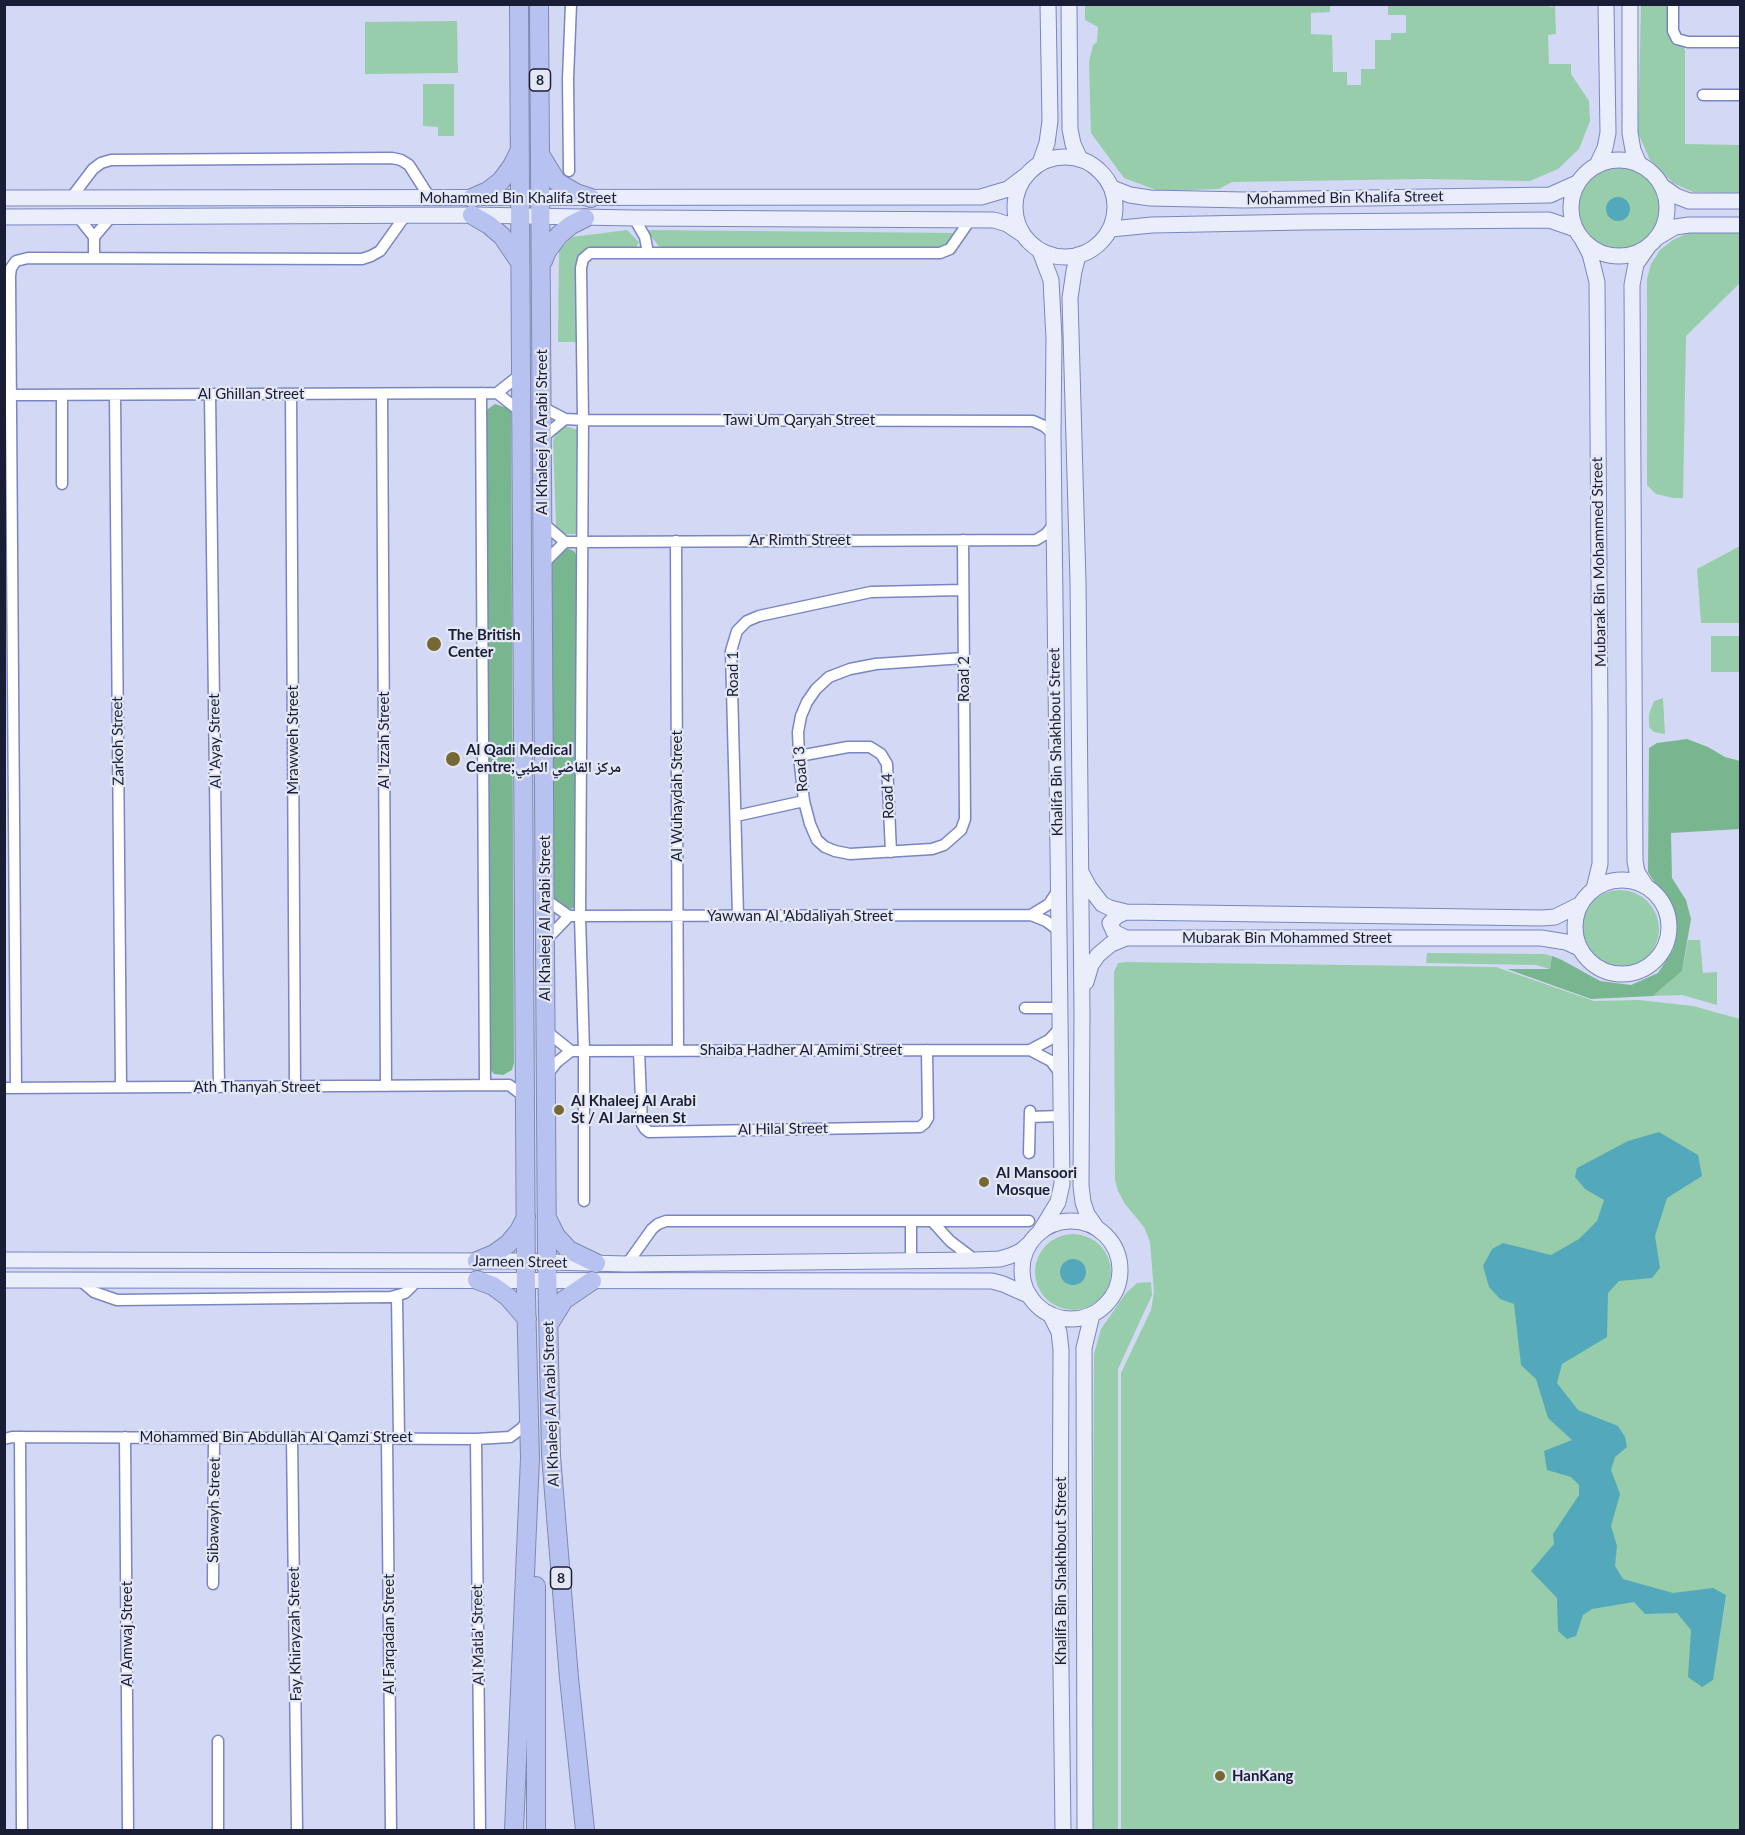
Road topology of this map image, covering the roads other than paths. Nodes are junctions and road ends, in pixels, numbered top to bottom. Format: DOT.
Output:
graph roads {
  1 [pos="519,4"];
  2 [pos="539,4"];
  3 [pos="571,4"];
  4 [pos="1047,4"];
  5 [pos="1069,4"];
  6 [pos="1606,4"];
  7 [pos="1630,4"];
  8 [pos="1673,4"];
  9 [pos="1740,42"];
  10 [pos="1703,94"];
  11 [pos="1740,95"];
  12 [pos="520,150"];
  13 [pos="540,154"];
  14 [pos="1080,159"];
  15 [pos="1040,163"];
  16 [pos="1640,164"];
  17 [pos="1597,165"];
  18 [pos="569,171"];
  19 [pos="1025,176"];
  20 [pos="1577,183"];
  21 [pos="1662,186"];
  22 [pos="4,188"];
  23 [pos="1112,188"];
  24 [pos="4,198"];
  25 [pos="27,198"];
  26 [pos="71,198"];
  27 [pos="430,198"];
  28 [pos="591,198"];
  29 [pos="1740,201"];
  30 [pos="472,207"];
  31 [pos="520,207"];
  32 [pos="541,207"];
  33 [pos="405,216"];
  34 [pos="4,217"];
  35 [pos="20,217"];
  36 [pos="78,217"];
  37 [pos="111,217"];
  38 [pos="585,218"];
  39 [pos="634,218"];
  40 [pos="970,220"];
  41 [pos="4,225"];
  42 [pos="1740,225"];
  43 [pos="1111,229"];
  44 [pos="1578,233"];
  45 [pos="1022,234"];
  46 [pos="94,237"];
  47 [pos="1653,242"];
  48 [pos="1040,251"];
  49 [pos="648,253"];
  50 [pos="1078,256"];
  51 [pos="93,258"];
  52 [pos="520,263"];
  53 [pos="541,269"];
  54 [pos="521,374"];
  55 [pos="481,393"];
  56 [pos="497,393"];
  57 [pos="115,394"];
  58 [pos="210,394"];
  59 [pos="291,394"];
  60 [pos="381,394"];
  61 [pos="8,395"];
  62 [pos="62,395"];
  63 [pos="1053,404"];
  64 [pos="542,407"];
  65 [pos="521,412"];
  66 [pos="565,419"];
  67 [pos="583,420"];
  68 [pos="1033,421"];
  69 [pos="1053,434"];
  70 [pos="542,438"];
  71 [pos="62,484"];
  72 [pos="543,523"];
  73 [pos="1054,524"];
  74 [pos="963,540"];
  75 [pos="1036,540"];
  76 [pos="676,541"];
  77 [pos="565,542"];
  78 [pos="582,542"];
  79 [pos="1054,554"];
  80 [pos="543,564"];
  81 [pos="963,590"];
  82 [pos="964,658"];
  83 [pos="799,756"];
  84 [pos="804,801"];
  85 [pos="736,816"];
  86 [pos="965,819"];
  87 [pos="891,852"];
  88 [pos="1080,869"];
  89 [pos="1646,886"];
  90 [pos="1594,889"];
  91 [pos="1058,890"];
  92 [pos="545,899"];
  93 [pos="1581,904"];
  94 [pos="1126,912"];
  95 [pos="1031,915"];
  96 [pos="569,916"];
  97 [pos="677,916"];
  98 [pos="738,916"];
  99 [pos="580,917"];
  100 [pos="1058,930"];
  101 [pos="1126,938"];
  102 [pos="545,941"];
  103 [pos="1579,948"];
  104 [pos="1024,1008"];
  105 [pos="1059,1008"];
  106 [pos="1082,1014"];
  107 [pos="1059,1029"];
  108 [pos="546,1031"];
  109 [pos="927,1050"];
  110 [pos="1030,1050"];
  111 [pos="571,1051"];
  112 [pos="639,1051"];
  113 [pos="678,1051"];
  114 [pos="584,1052"];
  115 [pos="525,1069"];
  116 [pos="1060,1074"];
  117 [pos="546,1076"];
  118 [pos="485,1085"];
  119 [pos="509,1085"];
  120 [pos="295,1086"];
  121 [pos="386,1086"];
  122 [pos="219,1087"];
  123 [pos="10,1088"];
  124 [pos="121,1088"];
  125 [pos="526,1097"];
  126 [pos="1061,1116"];
  127 [pos="1029,1153"];
  128 [pos="584,1201"];
  129 [pos="527,1215"];
  130 [pos="548,1220"];
  131 [pos="911,1221"];
  132 [pos="932,1221"];
  133 [pos="955,1221"];
  134 [pos="1035,1226"];
  135 [pos="1096,1227"];
  136 [pos="950,1241"];
  137 [pos="1030,1242"];
  138 [pos="4,1246"];
  139 [pos="4,1260"];
  140 [pos="27,1260"];
  141 [pos="912,1260"];
  142 [pos="975,1260"];
  143 [pos="477,1261"];
  144 [pos="527,1261"];
  145 [pos="547,1262"];
  146 [pos="596,1263"];
  147 [pos="627,1264"];
  148 [pos="4,1280"];
  149 [pos="28,1280"];
  150 [pos="80,1280"];
  151 [pos="418,1280"];
  152 [pos="477,1280"];
  153 [pos="526,1280"];
  154 [pos="548,1281"];
  155 [pos="592,1281"];
  156 [pos="4,1294"];
  157 [pos="397,1296"];
  158 [pos="1030,1296"];
  159 [pos="1050,1314"];
  160 [pos="1092,1314"];
  161 [pos="527,1319"];
  162 [pos="549,1325"];
  163 [pos="530,1416"];
  164 [pos="10,1436"];
  165 [pos="126,1437"];
  166 [pos="214,1437"];
  167 [pos="292,1437"];
  168 [pos="393,1438"];
  169 [pos="476,1439"];
  170 [pos="530,1458"];
  171 [pos="213,1584"];
  172 [pos="218,1741"];
  173 [pos="22,1830"];
  174 [pos="128,1830"];
  175 [pos="218,1830"];
  176 [pos="297,1830"];
  177 [pos="391,1830"];
  178 [pos="480,1830"];
  179 [pos="514,1830"];
  180 [pos="536,1830"];
  181 [pos="585,1830"];
  182 [pos="1063,1830"];
  183 [pos="1085,1830"];
  1 -- 12 [label="highway, Al Khaleej Al Arabi Street / 8"];
  2 -- 13 [label="highway, Al Khaleej Al Arabi Street / 8"];
  3 -- 18 [label="street"];
  4 -- 15 [label="main road"];
  5 -- 14 [label="main road"];
  6 -- 17 [label="main road"];
  7 -- 16 [label="main road"];
  8 -- 9 [label="street"];
  10 -- 11 [label="street"];
  12 -- 30 [label="highway"];
  12 -- 31 [label="highway, Al Khaleej Al Arabi Street / 8"];
  13 -- 28 [label="highway"];
  13 -- 32 [label="highway, Al Khaleej Al Arabi Street / 8"];
  14 -- 15 [label="main road"];
  14 -- 23 [label="main road"];
  15 -- 19 [label="main road"];
  16 -- 17 [label="main road"];
  16 -- 21 [label="main road"];
  17 -- 20 [label="main road"];
  19 -- 28 [label="main road, Mohammed Bin Khalifa Street"];
  19 -- 45 [label="main road"];
  20 -- 23 [label="main road, Mohammed Bin Khalifa Street"];
  20 -- 44 [label="main road"];
  21 -- 29 [label="main road"];
  21 -- 47 [label="main road"];
  22 -- 25 [label="main road"];
  23 -- 43 [label="main road"];
  24 -- 25 [label="main road, Mohammed Bin Khalifa Street"];
  25 -- 26 [label="main road, Mohammed Bin Khalifa Street"];
  26 -- 27 [label="main road, Mohammed Bin Khalifa Street"];
  26 -- 27 [label="street"];
  27 -- 30 [label="main road, Mohammed Bin Khalifa Street"];
  28 -- 32 [label="main road, Mohammed Bin Khalifa Street"];
  30 -- 31 [label="main road, Mohammed Bin Khalifa Street"];
  30 -- 33 [label="main road, Mohammed Bin Khalifa Street"];
  30 -- 52 [label="highway"];
  31 -- 32 [label="main road, Mohammed Bin Khalifa Street"];
  31 -- 52 [label="highway, Al Khaleej Al Arabi Street / 8"];
  32 -- 38 [label="main road, Mohammed Bin Khalifa Street"];
  32 -- 53 [label="highway, Al Khaleej Al Arabi Street / 8"];
  33 -- 37 [label="main road, Mohammed Bin Khalifa Street"];
  33 -- 51 [label="street"];
  34 -- 35 [label="main road, Mohammed Bin Khalifa Street"];
  35 -- 36 [label="main road, Mohammed Bin Khalifa Street"];
  35 -- 41 [label="main road"];
  36 -- 37 [label="main road, Mohammed Bin Khalifa Street"];
  36 -- 46 [label="street"];
  37 -- 46 [label="street"];
  38 -- 39 [label="main road, Mohammed Bin Khalifa Street"];
  38 -- 53 [label="highway"];
  39 -- 40 [label="main road, Mohammed Bin Khalifa Street"];
  39 -- 49 [label="street"];
  40 -- 45 [label="main road, Mohammed Bin Khalifa Street"];
  40 -- 49 [label="street"];
  42 -- 47 [label="main road"];
  43 -- 44 [label="main road, Mohammed Bin Khalifa Street"];
  43 -- 50 [label="main road"];
  44 -- 47 [label="main road"];
  44 -- 90 [label="main road, Mubarak Bin Mohammed Street"];
  45 -- 48 [label="main road"];
  46 -- 51 [label="street"];
  47 -- 89 [label="main road"];
  48 -- 50 [label="main road"];
  48 -- 63 [label="main road, Khalifa Bin Shakhbout Street"];
  49 -- 67 [label="street"];
  50 -- 88 [label="main road, Khalifa Bin Shakhbout Street"];
  51 -- 61 [label="street"];
  52 -- 54 [label="highway, Al Khaleej Al Arabi Street / 8"];
  53 -- 64 [label="highway, Al Khaleej Al Arabi Street / 8"];
  54 -- 56 [label="street"];
  54 -- 65 [label="highway, Al Khaleej Al Arabi Street / 8"];
  55 -- 56 [label="street, Al Ghillan Street"];
  55 -- 60 [label="street, Al Ghillan Street"];
  55 -- 118 [label="street"];
  56 -- 65 [label="street"];
  57 -- 58 [label="street, Al Ghillan Street"];
  57 -- 62 [label="street, Al Ghillan Street"];
  57 -- 124 [label="street, Zarkoh Street"];
  58 -- 59 [label="street, Al Ghillan Street"];
  58 -- 122 [label="street, Al 'Ayay Street"];
  59 -- 60 [label="street, Al Ghillan Street"];
  59 -- 120 [label="street, Mrawweh Street"];
  60 -- 121 [label="street, Al 'Izzah Street"];
  61 -- 62 [label="street, Al Ghillan Street"];
  61 -- 123 [label="street"];
  62 -- 71 [label="street"];
  63 -- 68 [label="street"];
  63 -- 69 [label="main road, Khalifa Bin Shakhbout Street"];
  64 -- 66 [label="street, Tawi Um Qaryah Street"];
  64 -- 70 [label="highway, Al Khaleej Al Arabi Street / 8"];
  65 -- 115 [label="highway, Al Khaleej Al Arabi Street / 8"];
  66 -- 67 [label="street, Tawi Um Qaryah Street"];
  66 -- 70 [label="street"];
  67 -- 68 [label="street, Tawi Um Qaryah Street"];
  67 -- 78 [label="street"];
  68 -- 69 [label="street"];
  69 -- 73 [label="main road, Khalifa Bin Shakhbout Street"];
  70 -- 72 [label="highway, Al Khaleej Al Arabi Street / 8"];
  72 -- 77 [label="street"];
  72 -- 80 [label="highway, Al Khaleej Al Arabi Street / 8"];
  73 -- 75 [label="street"];
  73 -- 79 [label="main road, Khalifa Bin Shakhbout Street"];
  74 -- 75 [label="street, Ar Rimth Street"];
  74 -- 76 [label="street, Ar Rimth Street"];
  74 -- 81 [label="street, Road 2"];
  75 -- 79 [label="street"];
  76 -- 78 [label="street, Ar Rimth Street"];
  76 -- 97 [label="street, Al Wuhaydah Street"];
  77 -- 78 [label="street, Ar Rimth Street"];
  77 -- 80 [label="street"];
  78 -- 99 [label="street"];
  79 -- 91 [label="main road, Khalifa Bin Shakhbout Street"];
  80 -- 92 [label="highway, Al Khaleej Al Arabi Street / 8"];
  81 -- 82 [label="street, Road 2"];
  81 -- 85 [label="street, Road 1"];
  82 -- 83 [label="street, Road 3"];
  82 -- 86 [label="street, Road 2"];
  83 -- 84 [label="street, Road 3"];
  83 -- 87 [label="street, Road 4"];
  84 -- 85 [label="street"];
  84 -- 87 [label="street, Road 3"];
  85 -- 98 [label="street, Road 1"];
  86 -- 87 [label="street, Road 3"];
  88 -- 94 [label="main road, Mubarak Bin Mohammed Street"];
  88 -- 106 [label="main road, Khalifa Bin Shakhbout Street"];
  89 -- 90 [label="main road"];
  89 -- 103 [label="main road"];
  90 -- 93 [label="main road"];
  91 -- 95 [label="street"];
  91 -- 100 [label="main road, Khalifa Bin Shakhbout Street"];
  92 -- 96 [label="street"];
  92 -- 102 [label="highway, Al Khaleej Al Arabi Street / 8"];
  93 -- 94 [label="main road, Mubarak Bin Mohammed Street"];
  93 -- 103 [label="main road"];
  94 -- 101 [label="main road"];
  95 -- 98 [label="street, Yawwan Al 'Abdaliyah Street"];
  95 -- 100 [label="street, Yawwan Al 'Abdaliyah Street"];
  96 -- 99 [label="street, Yawwan Al 'Abdaliyah Street"];
  96 -- 102 [label="street"];
  97 -- 98 [label="street, Yawwan Al 'Abdaliyah Street"];
  97 -- 99 [label="street, Yawwan Al 'Abdaliyah Street"];
  97 -- 113 [label="street, Al Wuhaydah Street"];
  99 -- 114 [label="street"];
  100 -- 105 [label="main road, Khalifa Bin Shakhbout Street"];
  101 -- 103 [label="main road, Mubarak Bin Mohammed Street"];
  101 -- 106 [label="main road"];
  102 -- 108 [label="highway, Al Khaleej Al Arabi Street / 8"];
  104 -- 105 [label="street"];
  105 -- 107 [label="main road, Khalifa Bin Shakhbout Street"];
  106 -- 135 [label="main road, Khalifa Bin Shakhbout Street"];
  107 -- 110 [label="street"];
  107 -- 116 [label="main road, Khalifa Bin Shakhbout Street"];
  108 -- 111 [label="street"];
  108 -- 117 [label="highway, Al Khaleej Al Arabi Street / 8"];
  109 -- 110 [label="street, Shaiba Hadher Al Amimi Street"];
  109 -- 112 [label="street, Al Hilal Street"];
  109 -- 113 [label="street, Shaiba Hadher Al Amimi Street"];
  110 -- 116 [label="street"];
  111 -- 114 [label="street, Shaiba Hadher Al Amimi Street"];
  111 -- 117 [label="street"];
  112 -- 113 [label="street, Shaiba Hadher Al Amimi Street"];
  112 -- 114 [label="street, Shaiba Hadher Al Amimi Street"];
  114 -- 128 [label="street"];
  115 -- 119 [label="street"];
  115 -- 125 [label="highway, Al Khaleej Al Arabi Street / 8"];
  116 -- 126 [label="main road, Khalifa Bin Shakhbout Street"];
  117 -- 130 [label="highway, Al Khaleej Al Arabi Street / 8"];
  118 -- 119 [label="street, Ath Thanyah Street"];
  118 -- 121 [label="street, Ath Thanyah Street"];
  119 -- 125 [label="street"];
  120 -- 121 [label="street, Ath Thanyah Street"];
  120 -- 122 [label="street, Ath Thanyah Street"];
  122 -- 124 [label="street, Ath Thanyah Street"];
  123 -- 124 [label="street, Ath Thanyah Street"];
  125 -- 129 [label="highway, Al Khaleej Al Arabi Street / 8"];
  126 -- 127 [label="street"];
  126 -- 134 [label="main road, Khalifa Bin Shakhbout Street"];
  129 -- 143 [label="highway"];
  129 -- 144 [label="highway, Al Khaleej Al Arabi Street / 8"];
  130 -- 145 [label="highway, Al Khaleej Al Arabi Street / 8"];
  130 -- 146 [label="highway"];
  131 -- 132 [label="street"];
  131 -- 141 [label="street"];
  131 -- 147 [label="street"];
  132 -- 133 [label="street"];
  132 -- 136 [label="street"];
  133 -- 134 [label="street"];
  133 -- 136 [label="street"];
  134 -- 135 [label="main road"];
  134 -- 137 [label="main road"];
  135 -- 160 [label="main road"];
  136 -- 142 [label="street"];
  137 -- 142 [label="main road, Jarneen Street"];
  137 -- 158 [label="main road"];
  138 -- 140 [label="main road"];
  139 -- 140 [label="main road, Jarneen Street"];
  140 -- 143 [label="main road, Jarneen Street"];
  141 -- 142 [label="main road, Jarneen Street"];
  141 -- 147 [label="main road, Jarneen Street"];
  143 -- 144 [label="main road, Jarneen Street"];
  144 -- 145 [label="main road, Jarneen Street"];
  144 -- 153 [label="highway, Al Khaleej Al Arabi Street / 8"];
  145 -- 146 [label="main road, Jarneen Street"];
  145 -- 154 [label="highway, Al Khaleej Al Arabi Street / 8"];
  146 -- 147 [label="main road, Jarneen Street"];
  148 -- 149 [label="main road, Jarneen Street"];
  149 -- 150 [label="main road, Jarneen Street"];
  149 -- 156 [label="main road"];
  150 -- 151 [label="main road, Jarneen Street"];
  150 -- 157 [label="street"];
  151 -- 152 [label="main road, Jarneen Street"];
  151 -- 157 [label="street"];
  152 -- 153 [label="main road, Jarneen Street"];
  152 -- 161 [label="highway"];
  153 -- 154 [label="main road, Jarneen Street"];
  153 -- 161 [label="highway, Al Khaleej Al Arabi Street / 8"];
  154 -- 155 [label="main road, Jarneen Street"];
  154 -- 162 [label="highway, Al Khaleej Al Arabi Street / 8"];
  155 -- 158 [label="main road, Jarneen Street"];
  155 -- 162 [label="highway"];
  157 -- 168 [label="street"];
  158 -- 159 [label="main road"];
  159 -- 160 [label="main road"];
  159 -- 182 [label="main road, Khalifa Bin Shakhbout Street"];
  160 -- 183 [label="main road, Khalifa Bin Shakhbout Street"];
  161 -- 163 [label="highway, Al Khaleej Al Arabi Street / 8"];
  162 -- 181 [label="highway, Al Khaleej Al Arabi Street / 8"];
  163 -- 169 [label="street, Mohammed Bin Abdullah Al Qamzi Street"];
  163 -- 170 [label="highway, Al Khaleej Al Arabi Street / 8"];
  164 -- 165 [label="street, Mohammed Bin Abdullah Al Qamzi Street"];
  164 -- 173 [label="street"];
  165 -- 166 [label="street, Mohammed Bin Abdullah Al Qamzi Street"];
  165 -- 174 [label="street, Al Amwaj Street"];
  166 -- 167 [label="street, Mohammed Bin Abdullah Al Qamzi Street"];
  166 -- 171 [label="street, Sibawayh Street"];
  167 -- 168 [label="street, Mohammed Bin Abdullah Al Qamzi Street"];
  167 -- 176 [label="street, Fay Khirayzah Street"];
  168 -- 169 [label="street, Mohammed Bin Abdullah Al Qamzi Street"];
  168 -- 177 [label="street, Al Farqadan Street"];
  169 -- 178 [label="street, Al Matla' Street"];
  170 -- 179 [label="highway, Al Khaleej Al Arabi Street / 8"];
  170 -- 180 [label="highway"];
  172 -- 175 [label="street"];
}
